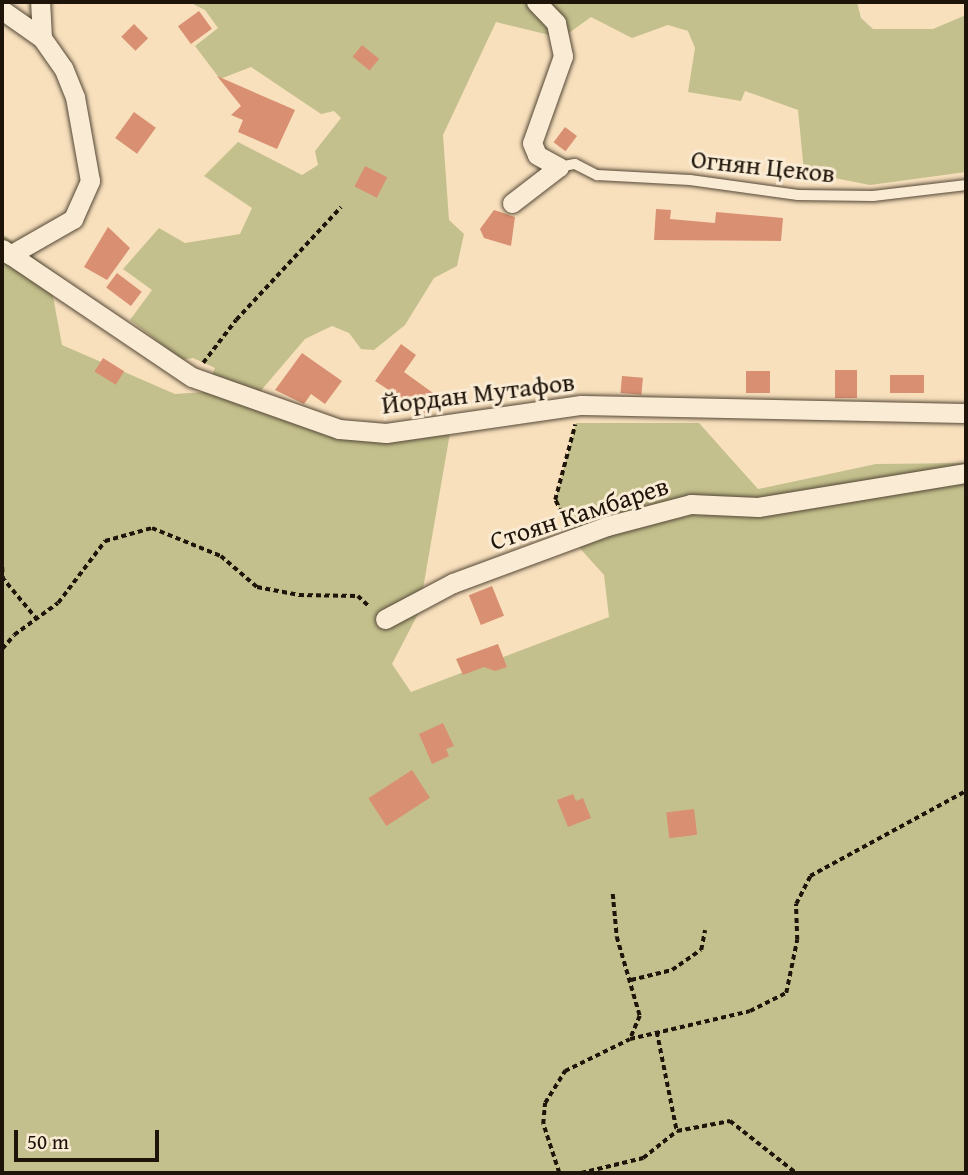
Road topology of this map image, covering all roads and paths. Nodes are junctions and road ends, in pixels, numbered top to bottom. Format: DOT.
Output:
graph roads {
  1 [pos="40,2"];
  2 [pos="536,2"];
  3 [pos="2,10"];
  4 [pos="42,37"];
  5 [pos="559,167"];
  6 [pos="966,185"];
  7 [pos="512,203"];
  8 [pos="341,207"];
  9 [pos="6,252"];
  10 [pos="192,377"];
  11 [pos="572,406"];
  12 [pos="966,413"];
  13 [pos="966,473"];
  14 [pos="573,538"];
  15 [pos="2,559"];
  16 [pos="2,578"];
  17 [pos="36,618"];
  18 [pos="385,619"];
  19 [pos="2,649"];
  20 [pos="966,791"];
  21 [pos="612,894"];
  22 [pos="705,930"];
  23 [pos="631,980"];
  24 [pos="657,1032"];
  25 [pos="630,1039"];
  26 [pos="677,1131"];
  27 [pos="559,1173"];
  28 [pos="580,1173"];
  29 [pos="796,1173"];
  1 -- 4 [label="street"];
  2 -- 5 [label="street"];
  3 -- 4 [label="street"];
  4 -- 9 [label="street"];
  5 -- 6 [label="lane, Огнян Цеков"];
  5 -- 7 [label="street"];
  8 -- 10 [label="path"];
  9 -- 10 [label="street, Йордан Мутафов"];
  10 -- 11 [label="street, Йордан Мутафов"];
  11 -- 12 [label="street, Йордан Мутафов"];
  11 -- 14 [label="path"];
  13 -- 14 [label="street, Стоян Камбарев"];
  14 -- 18 [label="street, Стоян Камбарев"];
  15 -- 16 [label="path"];
  16 -- 17 [label="path"];
  17 -- 18 [label="path"];
  17 -- 19 [label="path"];
  20 -- 24 [label="path"];
  21 -- 23 [label="path"];
  22 -- 23 [label="path"];
  23 -- 25 [label="path"];
  24 -- 25 [label="path"];
  24 -- 26 [label="path"];
  25 -- 27 [label="path"];
  26 -- 28 [label="path"];
  26 -- 29 [label="path"];
}
